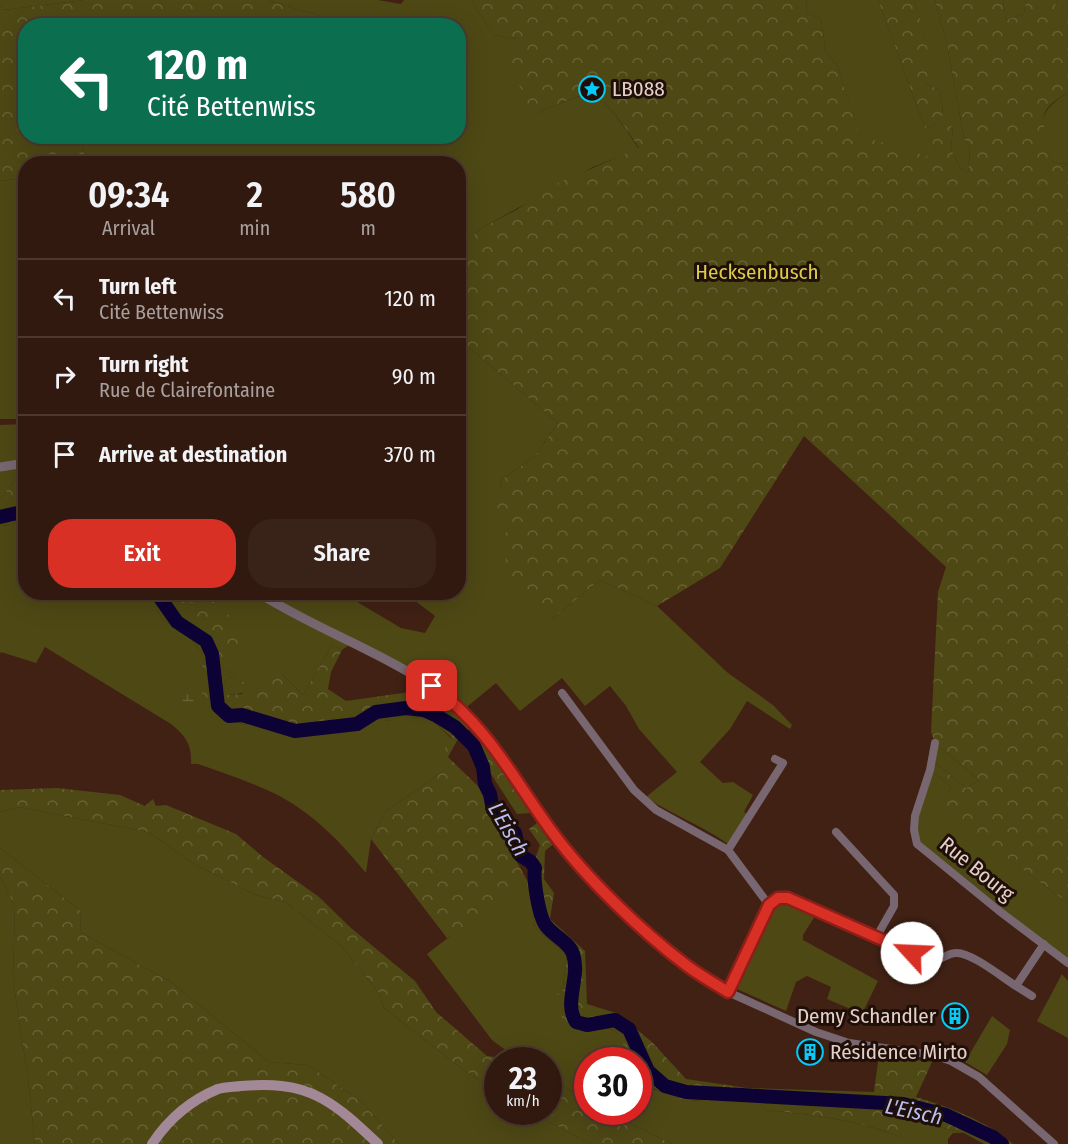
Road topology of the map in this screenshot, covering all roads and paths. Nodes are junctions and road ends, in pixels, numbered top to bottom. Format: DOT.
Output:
graph roads {
  1 [pos="18,464"];
  2 [pos="0,467"];
  3 [pos="273,600"];
  4 [pos="562,693"];
  5 [pos="476,724"];
  6 [pos="935,743"];
  7 [pos="775,759"];
  8 [pos="836,832"];
  9 [pos="728,850"];
  10 [pos="769,905"];
  11 [pos="877,936"];
  12 [pos="1044,944"];
  13 [pos="1068,963"];
  14 [pos="1016,986"];
  15 [pos="728,992"];
  16 [pos="1032,996"];
  17 [pos="152,1144"];
  18 [pos="378,1144"];
  19 [pos="1054,1144"];
  1 -- 2 [label="street"];
  3 -- 5 [label="street"];
  4 -- 9 [label="street"];
  5 -- 15 [label="street"];
  6 -- 12 [label="street, Rue Bourg"];
  7 -- 9 [label="street"];
  8 -- 11 [label="street"];
  9 -- 10 [label="street"];
  10 -- 11 [label="street"];
  10 -- 15 [label="street"];
  11 -- 14 [label="street"];
  12 -- 13 [label="street, Rue Bourg"];
  12 -- 14 [label="street"];
  14 -- 16 [label="street"];
  15 -- 19 [label="street"];
  17 -- 18 [label="main road"];
}
